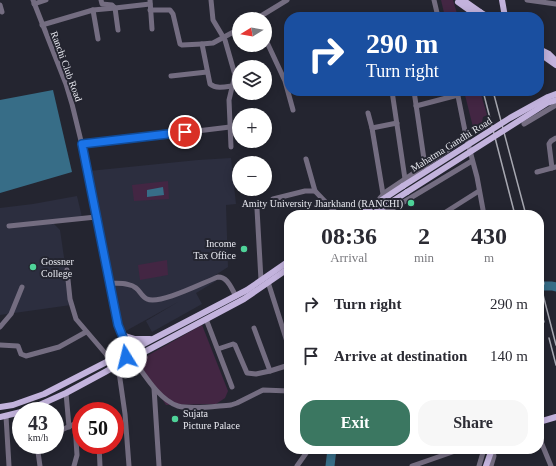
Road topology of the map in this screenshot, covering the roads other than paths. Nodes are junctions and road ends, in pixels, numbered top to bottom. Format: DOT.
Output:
graph roads {
  1 [pos="46,0"];
  2 [pos="101,0"];
  3 [pos="210,0"];
  4 [pos="287,0"];
  5 [pos="434,0"];
  6 [pos="502,0"];
  7 [pos="527,0"];
  8 [pos="458,1"];
  9 [pos="33,2"];
  10 [pos="150,4"];
  11 [pos="556,4"];
  12 [pos="0,5"];
  13 [pos="115,8"];
  14 [pos="93,10"];
  15 [pos="2,12"];
  16 [pos="269,12"];
  17 [pos="437,12"];
  18 [pos="475,12"];
  19 [pos="505,12"];
  20 [pos="42,25"];
  21 [pos="152,29"];
  22 [pos="118,30"];
  23 [pos="232,33"];
  24 [pos="223,38"];
  25 [pos="98,39"];
  26 [pos="202,44"];
  27 [pos="272,52"];
  28 [pos="544,52"];
  29 [pos="549,54"];
  30 [pos="544,57"];
  31 [pos="556,57"];
  32 [pos="556,61"];
  33 [pos="544,62"];
  34 [pos="556,65"];
  35 [pos="232,66"];
  36 [pos="556,70"];
  37 [pos="207,72"];
  38 [pos="171,76"];
  39 [pos="284,79"];
  40 [pos="232,86"];
  41 [pos="556,94"];
  42 [pos="289,96"];
  43 [pos="393,96"];
  44 [pos="415,96"];
  45 [pos="448,96"];
  46 [pos="458,96"];
  47 [pos="556,100"];
  48 [pos="556,105"];
  49 [pos="416,106"];
  50 [pos="293,110"];
  51 [pos="368,113"];
  52 [pos="397,123"];
  53 [pos="524,124"];
  54 [pos="230,127"];
  55 [pos="372,128"];
  56 [pos="466,136"];
  57 [pos="556,138"];
  58 [pos="82,144"];
  59 [pos="231,147"];
  60 [pos="306,159"];
  61 [pos="472,161"];
  62 [pos="425,166"];
  63 [pos="554,167"];
  64 [pos="537,172"];
  65 [pos="405,179"];
  66 [pos="315,191"];
  67 [pos="479,191"];
  68 [pos="383,194"];
  69 [pos="273,198"];
  70 [pos="378,203"];
  71 [pos="257,209"];
  72 [pos="380,209"];
  73 [pos="333,210"];
  74 [pos="367,210"];
  75 [pos="384,210"];
  76 [pos="389,210"];
  77 [pos="449,210"];
  78 [pos="483,210"];
  79 [pos="96,217"];
  80 [pos="9,226"];
  81 [pos="284,265"];
  82 [pos="67,270"];
  83 [pos="284,271"];
  84 [pos="261,280"];
  85 [pos="268,282"];
  86 [pos="110,283"];
  87 [pos="22,287"];
  88 [pos="236,296"];
  89 [pos="206,319"];
  90 [pos="0,328"];
  91 [pos="254,328"];
  92 [pos="86,332"];
  93 [pos="284,332"];
  94 [pos="122,335"];
  95 [pos="153,339"];
  96 [pos="0,345"];
  97 [pos="218,349"];
  98 [pos="129,351"];
  99 [pos="132,358"];
  100 [pos="111,360"];
  101 [pos="118,365"];
  102 [pos="284,367"];
  103 [pos="270,371"];
  104 [pos="232,387"];
  105 [pos="154,388"];
  106 [pos="284,391"];
  107 [pos="66,393"];
  108 [pos="47,402"];
  109 [pos="0,407"];
  110 [pos="3,416"];
  111 [pos="556,417"];
  112 [pos="544,421"];
  113 [pos="72,426"];
  114 [pos="69,427"];
  115 [pos="64,429"];
  116 [pos="544,449"];
  117 [pos="38,454"];
  118 [pos="76,454"];
  119 [pos="99,454"];
  120 [pos="306,454"];
  121 [pos="447,454"];
  122 [pos="483,454"];
  123 [pos="490,454"];
  124 [pos="494,454"];
  125 [pos="9,466"];
  126 [pos="40,466"];
  127 [pos="74,466"];
  128 [pos="100,466"];
  129 [pos="129,466"];
  130 [pos="159,466"];
  131 [pos="297,466"];
  132 [pos="412,466"];
  133 [pos="479,466"];
  134 [pos="486,466"];
  135 [pos="491,466"];
  136 [pos="551,466"];
  1 -- 9 [label="street"];
  2 -- 13 [label="street"];
  3 -- 24 [label="street"];
  4 -- 16 [label="street"];
  5 -- 17 [label="street"];
  6 -- 19 [label="main road"];
  7 -- 11 [label="street"];
  8 -- 18 [label="main road, bridge"];
  9 -- 20 [label="street, Ranchi Club Road"];
  10 -- 13 [label="street"];
  10 -- 21 [label="street"];
  10 -- 26 [label="street"];
  12 -- 15 [label="street"];
  13 -- 14 [label="street"];
  13 -- 22 [label="street"];
  14 -- 20 [label="street"];
  14 -- 25 [label="street"];
  20 -- 58 [label="street, Ranchi Club Road"];
  23 -- 24 [label="street"];
  24 -- 26 [label="street"];
  24 -- 35 [label="street"];
  26 -- 37 [label="street"];
  27 -- 39 [label="street"];
  28 -- 29 [label="main road"];
  29 -- 31 [label="street"];
  29 -- 32 [label="main road"];
  30 -- 34 [label="main road"];
  33 -- 36 [label="main road"];
  37 -- 38 [label="street"];
  37 -- 40 [label="street"];
  40 -- 54 [label="street"];
  41 -- 70 [label="main road, Mahatma Gandhi Road, bridge"];
  42 -- 50 [label="street"];
  43 -- 52 [label="street"];
  44 -- 49 [label="street"];
  45 -- 49 [label="street"];
  46 -- 56 [label="street"];
  47 -- 72 [label="main road, Mahatma Gandhi Road, bridge"];
  48 -- 53 [label="street"];
  49 -- 62 [label="street"];
  51 -- 55 [label="street"];
  52 -- 55 [label="street"];
  52 -- 65 [label="street"];
  54 -- 58 [label="street"];
  54 -- 59 [label="street"];
  55 -- 68 [label="street"];
  56 -- 61 [label="street"];
  56 -- 62 [label="street"];
  57 -- 63 [label="street"];
  58 -- 79 [label="street, Ranchi Club Road"];
  60 -- 66 [label="street"];
  61 -- 67 [label="street"];
  61 -- 76 [label="street"];
  62 -- 65 [label="street"];
  63 -- 64 [label="street"];
  65 -- 68 [label="street"];
  66 -- 69 [label="street"];
  66 -- 73 [label="street"];
  67 -- 77 [label="street"];
  67 -- 78 [label="street"];
  68 -- 70 [label="street"];
  70 -- 74 [label="main road, Mahatma Gandhi Road"];
  71 -- 84 [label="street"];
  72 -- 75 [label="street"];
  79 -- 80 [label="street"];
  79 -- 86 [label="street, Ranchi Club Road"];
  81 -- 84 [label="main road"];
  82 -- 92 [label="street"];
  83 -- 85 [label="main road"];
  84 -- 88 [label="main road"];
  85 -- 89 [label="main road"];
  85 -- 93 [label="street"];
  86 -- 88 [label="street"];
  86 -- 94 [label="street, Ranchi Club Road"];
  87 -- 90 [label="street"];
  88 -- 95 [label="main road"];
  89 -- 97 [label="street"];
  89 -- 99 [label="main road"];
  91 -- 103 [label="street"];
  92 -- 96 [label="street"];
  92 -- 100 [label="street"];
  94 -- 95 [label="main road"];
  94 -- 98 [label="street, Ranchi Club Road"];
  95 -- 98 [label="main road"];
  97 -- 103 [label="street"];
  97 -- 104 [label="street"];
  98 -- 99 [label="main road"];
  98 -- 100 [label="main road"];
  99 -- 101 [label="main road"];
  99 -- 105 [label="street"];
  100 -- 109 [label="main road"];
  101 -- 107 [label="main road"];
  101 -- 129 [label="street"];
  102 -- 103 [label="street"];
  105 -- 106 [label="street"];
  105 -- 130 [label="street"];
  107 -- 108 [label="main road"];
  107 -- 114 [label="street"];
  110 -- 125 [label="street"];
  111 -- 112 [label="main road"];
  113 -- 114 [label="street"];
  114 -- 115 [label="street"];
  116 -- 136 [label="street"];
  117 -- 126 [label="street"];
  118 -- 127 [label="street"];
  119 -- 128 [label="street"];
  120 -- 131 [label="street"];
  121 -- 132 [label="street"];
  122 -- 133 [label="street"];
  123 -- 134 [label="main road, bridge"];
  124 -- 135 [label="street"];
}
